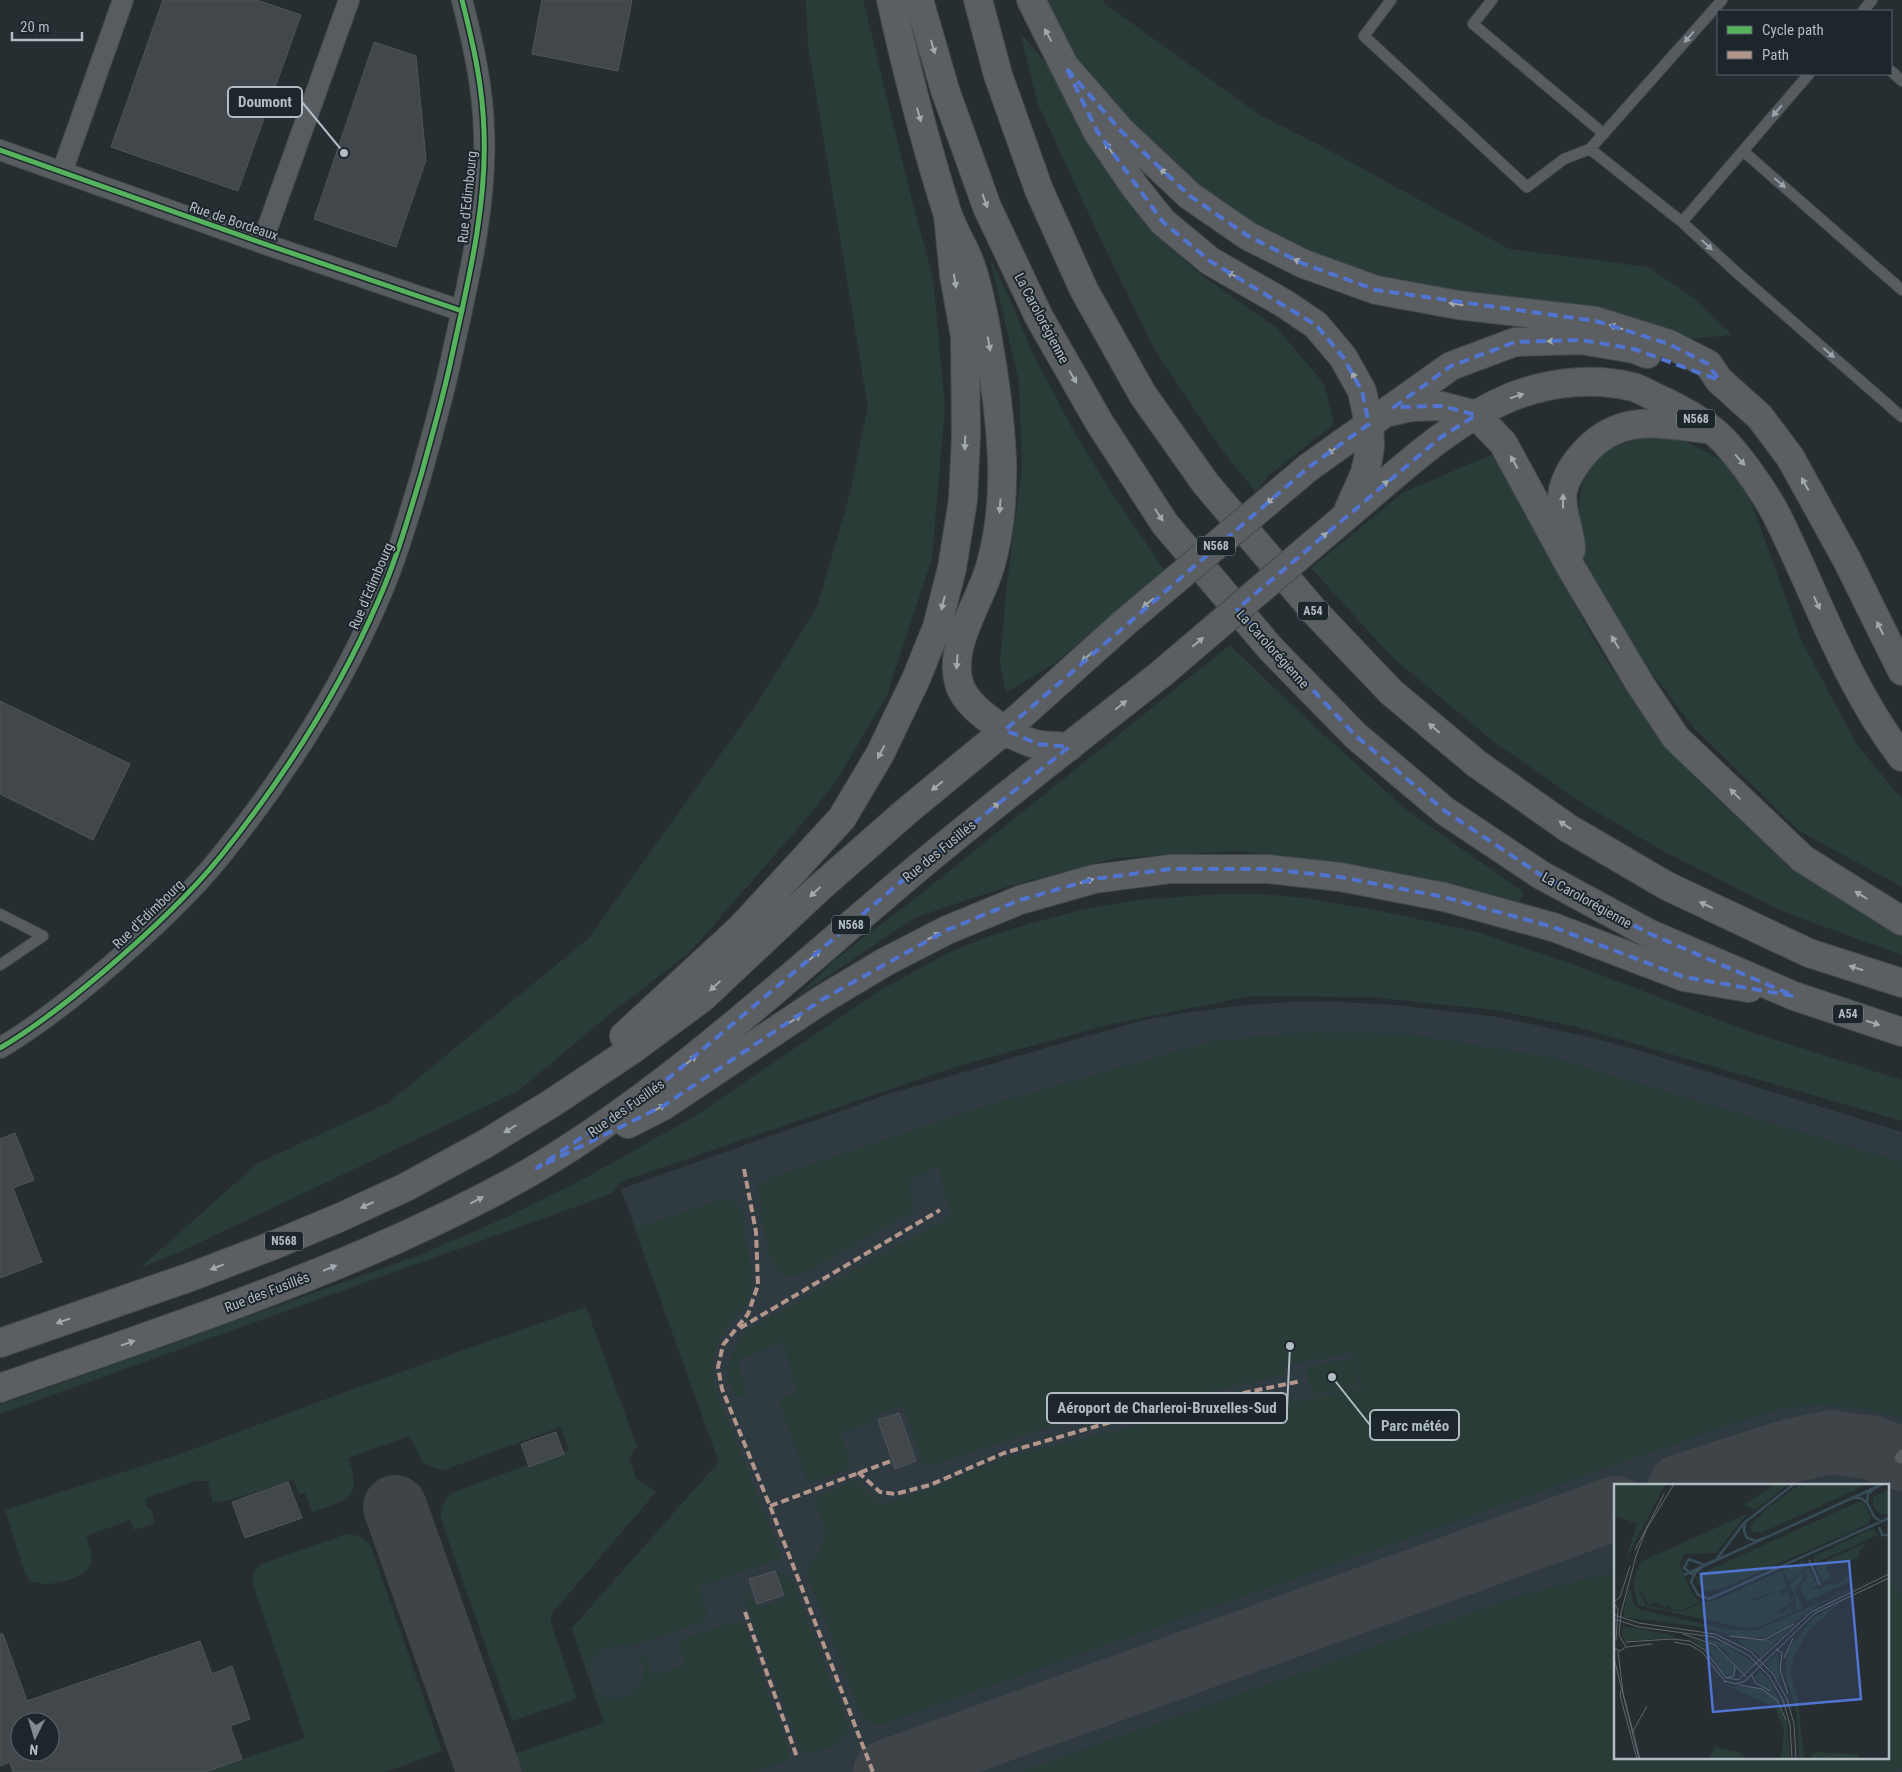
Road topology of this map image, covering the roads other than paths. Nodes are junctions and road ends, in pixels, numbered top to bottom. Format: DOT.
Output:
graph roads {
  1 [pos="123,0"];
  2 [pos="349,0"];
  3 [pos="462,0"];
  4 [pos="892,0"];
  5 [pos="919,0"];
  6 [pos="978,0"];
  7 [pos="1031,0"];
  8 [pos="1391,0"];
  9 [pos="1492,0"];
  10 [pos="1722,0"];
  11 [pos="1872,0"];
  12 [pos="1864,10"];
  13 [pos="1066,69"];
  14 [pos="1892,72"];
  15 [pos="1808,75"];
  16 [pos="1902,81"];
  17 [pos="1604,134"];
  18 [pos="1590,149"];
  19 [pos="0,150"];
  20 [pos="1743,151"];
  21 [pos="62,172"];
  22 [pos="948,215"];
  23 [pos="1682,222"];
  24 [pos="262,243"];
  25 [pos="1902,290"];
  26 [pos="462,311"];
  27 [pos="1719,380"];
  28 [pos="1476,415"];
  29 [pos="1902,417"];
  30 [pos="1378,419"];
  31 [pos="1712,430"];
  32 [pos="1345,516"];
  33 [pos="1570,566"];
  34 [pos="1902,671"];
  35 [pos="1005,730"];
  36 [pos="1069,747"];
  37 [pos="1902,757"];
  38 [pos="0,914"];
  39 [pos="1902,921"];
  40 [pos="0,965"];
  41 [pos="1902,983"];
  42 [pos="1794,996"];
  43 [pos="1902,1032"];
  44 [pos="0,1048"];
  45 [pos="552,1103"];
  46 [pos="537,1168"];
  47 [pos="0,1343"];
  48 [pos="0,1388"];
  1 -- 21 [label="street"];
  2 -- 24 [label="street"];
  3 -- 26 [label="street, Rue d'Edimbourg"];
  4 -- 22 [label="highway, one-way"];
  5 -- 42 [label="highway, La Carolorégienne / A54, one-way"];
  41 -- 6 [label="highway, A54, one-way"];
  13 -- 7 [label="highway, one-way"];
  8 -- 18 [label="lane"];
  9 -- 17 [label="lane"];
  10 -- 17 [label="lane, one-way"];
  11 -- 12 [label="lane"];
  27 -- 13 [label="highway, one-way"];
  30 -- 13 [label="highway, one-way"];
  14 -- 16 [label="lane"];
  15 -- 20 [label="lane, one-way"];
  17 -- 18 [label="lane"];
  18 -- 23 [label="lane"];
  19 -- 21 [label="street, Rue de Bordeaux"];
  20 -- 23 [label="lane"];
  20 -- 25 [label="lane, one-way"];
  21 -- 24 [label="street, Rue de Bordeaux"];
  22 -- 35 [label="highway, one-way"];
  22 -- 45 [label="highway, one-way"];
  23 -- 29 [label="lane, one-way"];
  24 -- 26 [label="street, Rue de Bordeaux"];
  26 -- 44 [label="street, Rue d'Edimbourg"];
  27 -- 30 [label="highway, N568, one-way"];
  34 -- 27 [label="highway, N568, one-way"];
  28 -- 30 [label="highway"];
  28 -- 31 [label="highway, N568, one-way"];
  32 -- 28 [label="highway, N568, one-way"];
  33 -- 28 [label="highway, one-way"];
  30 -- 32 [label="highway"];
  30 -- 35 [label="highway, N568, one-way, bridge"];
  33 -- 31 [label="highway, one-way"];
  31 -- 37 [label="highway, N568, one-way"];
  36 -- 32 [label="highway, Rue des Fusillés / N568, one-way, bridge"];
  39 -- 33 [label="highway, one-way"];
  35 -- 36 [label="highway"];
  35 -- 45 [label="highway, N568, one-way"];
  46 -- 36 [label="highway, Rue des Fusillés / N568, one-way"];
  38 -- 40 [label="lane"];
  42 -- 43 [label="highway, La Carolorégienne / A54, one-way"];
  46 -- 42 [label="highway, one-way"];
  45 -- 47 [label="highway, N568, one-way"];
  48 -- 46 [label="highway, Rue des Fusillés / N568, one-way"];
}
